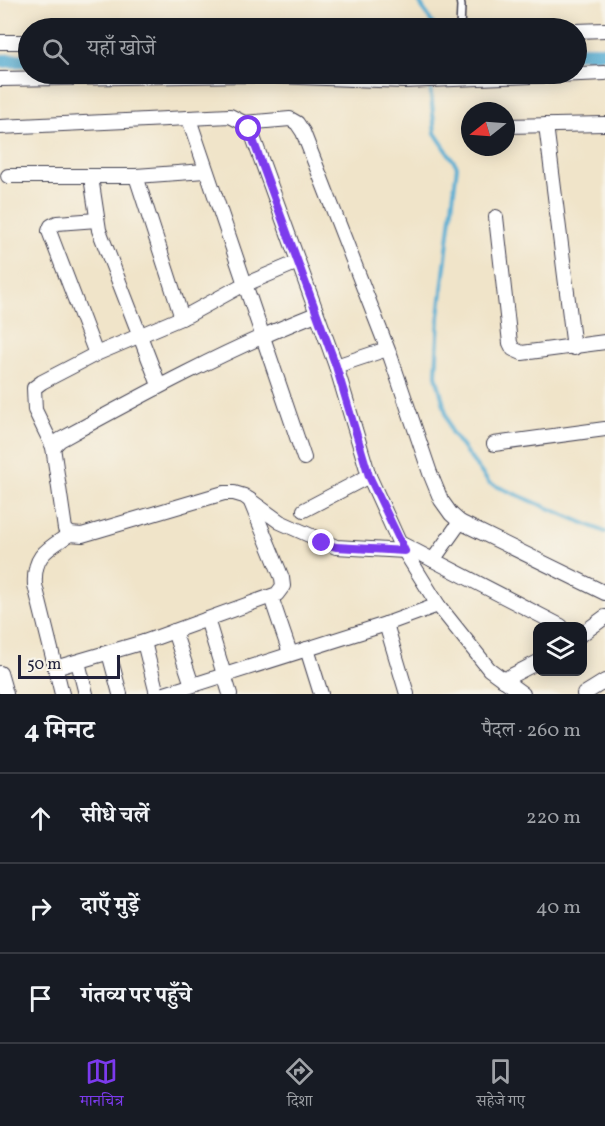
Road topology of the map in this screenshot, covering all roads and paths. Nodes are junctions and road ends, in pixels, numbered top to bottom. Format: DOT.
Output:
graph roads {
  1 [pos="460,0"];
  2 [pos="460,18"];
  3 [pos="605,30"];
  4 [pos="587,31"];
  5 [pos="0,42"];
  6 [pos="18,42"];
  7 [pos="605,73"];
  8 [pos="587,74"];
  9 [pos="0,80"];
  10 [pos="18,80"];
  11 [pos="189,119"];
  12 [pos="244,123"];
  13 [pos="605,124"];
  14 [pos="546,125"];
  15 [pos="515,126"];
  16 [pos="0,127"];
  17 [pos="206,171"];
  18 [pos="8,176"];
  19 [pos="136,176"];
  20 [pos="90,177"];
  21 [pos="496,217"];
  22 [pos="97,220"];
  23 [pos="298,262"];
  24 [pos="246,284"];
  25 [pos="316,314"];
  26 [pos="182,318"];
  27 [pos="139,336"];
  28 [pos="262,336"];
  29 [pos="605,342"];
  30 [pos="574,348"];
  31 [pos="387,349"];
  32 [pos="96,354"];
  33 [pos="336,366"];
  34 [pos="159,385"];
  35 [pos="605,429"];
  36 [pos="494,444"];
  37 [pos="53,447"];
  38 [pos="304,458"];
  39 [pos="369,476"];
  40 [pos="250,500"];
  41 [pos="304,510"];
  42 [pos="460,522"];
  43 [pos="70,534"];
  44 [pos="402,547"];
  45 [pos="433,560"];
  46 [pos="605,592"];
  47 [pos="271,597"];
  48 [pos="438,605"];
  49 [pos="605,617"];
  50 [pos="207,619"];
  51 [pos="551,622"];
  52 [pos="386,624"];
  53 [pos="587,630"];
  54 [pos="174,631"];
  55 [pos="144,642"];
  56 [pos="307,648"];
  57 [pos="109,653"];
  58 [pos="290,653"];
  59 [pos="78,662"];
  60 [pos="533,664"];
  61 [pos="55,668"];
  62 [pos="0,673"];
  63 [pos="224,674"];
  64 [pos="503,680"];
  65 [pos="605,681"];
  66 [pos="192,686"];
  67 [pos="6,694"];
  68 [pos="63,694"];
  69 [pos="86,694"];
  70 [pos="120,694"];
  71 [pos="158,694"];
  72 [pos="165,694"];
  73 [pos="230,694"];
  74 [pos="321,694"];
  75 [pos="407,694"];
  76 [pos="522,694"];
  77 [pos="584,694"];
  1 -- 2 [label="lane"];
  3 -- 4 [label="street"];
  5 -- 6 [label="street"];
  7 -- 8 [label="street"];
  9 -- 10 [label="street"];
  11 -- 12 [label="street"];
  11 -- 16 [label="street"];
  11 -- 17 [label="street"];
  12 -- 23 [label="street"];
  12 -- 31 [label="street"];
  13 -- 14 [label="street"];
  14 -- 15 [label="street"];
  14 -- 30 [label="street"];
  17 -- 19 [label="street"];
  17 -- 24 [label="street"];
  18 -- 20 [label="street"];
  19 -- 20 [label="street"];
  19 -- 26 [label="street"];
  20 -- 22 [label="street"];
  21 -- 30 [label="street"];
  22 -- 27 [label="street"];
  22 -- 32 [label="street"];
  23 -- 24 [label="street"];
  23 -- 25 [label="street"];
  24 -- 26 [label="street"];
  24 -- 28 [label="street"];
  25 -- 28 [label="street"];
  25 -- 33 [label="street"];
  26 -- 27 [label="street"];
  27 -- 32 [label="street"];
  27 -- 34 [label="street"];
  28 -- 34 [label="street"];
  28 -- 38 [label="street"];
  29 -- 30 [label="street"];
  31 -- 33 [label="street"];
  31 -- 42 [label="street"];
  32 -- 37 [label="street"];
  33 -- 39 [label="street"];
  34 -- 37 [label="street"];
  35 -- 36 [label="street"];
  37 -- 43 [label="street"];
  39 -- 41 [label="street"];
  39 -- 44 [label="street"];
  40 -- 43 [label="street"];
  40 -- 44 [label="street"];
  40 -- 47 [label="street"];
  42 -- 45 [label="street"];
  42 -- 46 [label="street"];
  43 -- 61 [label="street"];
  44 -- 45 [label="street"];
  44 -- 48 [label="street"];
  45 -- 51 [label="street"];
  47 -- 50 [label="street"];
  47 -- 58 [label="street"];
  48 -- 52 [label="street"];
  48 -- 64 [label="street"];
  49 -- 53 [label="street"];
  50 -- 54 [label="street"];
  50 -- 63 [label="street"];
  52 -- 56 [label="street"];
  52 -- 75 [label="street"];
  54 -- 55 [label="street"];
  54 -- 66 [label="street"];
  55 -- 57 [label="street"];
  55 -- 71 [label="street"];
  56 -- 58 [label="street"];
  56 -- 74 [label="street"];
  57 -- 59 [label="street"];
  57 -- 70 [label="street"];
  58 -- 63 [label="street"];
  59 -- 61 [label="street"];
  59 -- 69 [label="street"];
  60 -- 64 [label="street"];
  61 -- 68 [label="street"];
  62 -- 67 [label="street"];
  63 -- 66 [label="street"];
  63 -- 73 [label="street"];
  64 -- 76 [label="street"];
  65 -- 77 [label="street"];
  66 -- 72 [label="street"];
}
